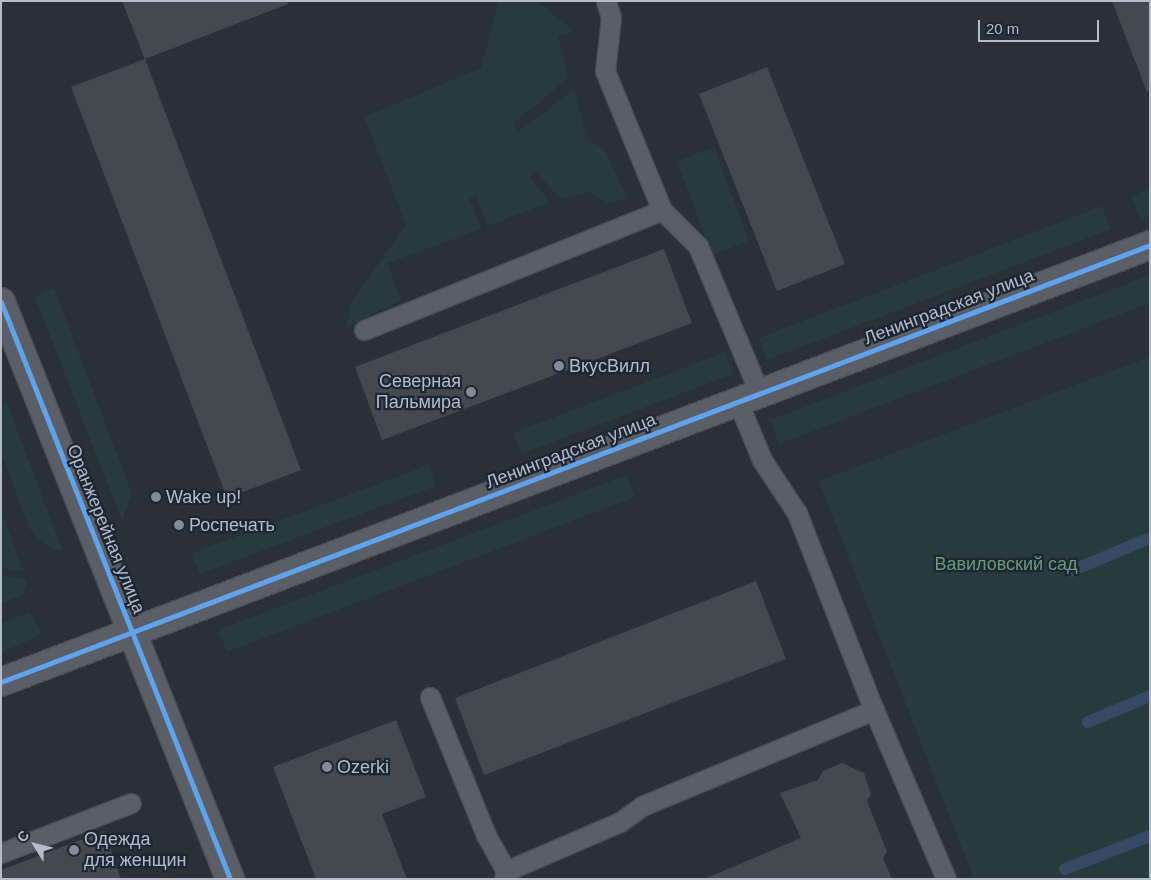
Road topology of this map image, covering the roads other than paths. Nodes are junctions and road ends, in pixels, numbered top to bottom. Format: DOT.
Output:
graph roads {
  1 [pos="606,1"];
  2 [pos="662,210"];
  3 [pos="1150,246"];
  4 [pos="1,302"];
  5 [pos="364,330"];
  6 [pos="749,398"];
  7 [pos="133,632"];
  8 [pos="1,682"];
  9 [pos="430,697"];
  10 [pos="874,710"];
  11 [pos="131,803"];
  12 [pos="1,853"];
  13 [pos="505,875"];
  14 [pos="230,879"];
  15 [pos="946,879"];
  1 -- 2 [label="lane"];
  2 -- 5 [label="lane"];
  2 -- 6 [label="lane"];
  3 -- 6 [label="street, Ленинградская улица"];
  4 -- 7 [label="street, Оранжерейная улица"];
  6 -- 7 [label="street, Ленинградская улица"];
  6 -- 10 [label="lane"];
  7 -- 8 [label="street, Ленинградская улица"];
  7 -- 14 [label="street, Оранжерейная улица"];
  9 -- 13 [label="lane"];
  10 -- 13 [label="lane"];
  10 -- 15 [label="lane"];
  11 -- 12 [label="lane"];
}
